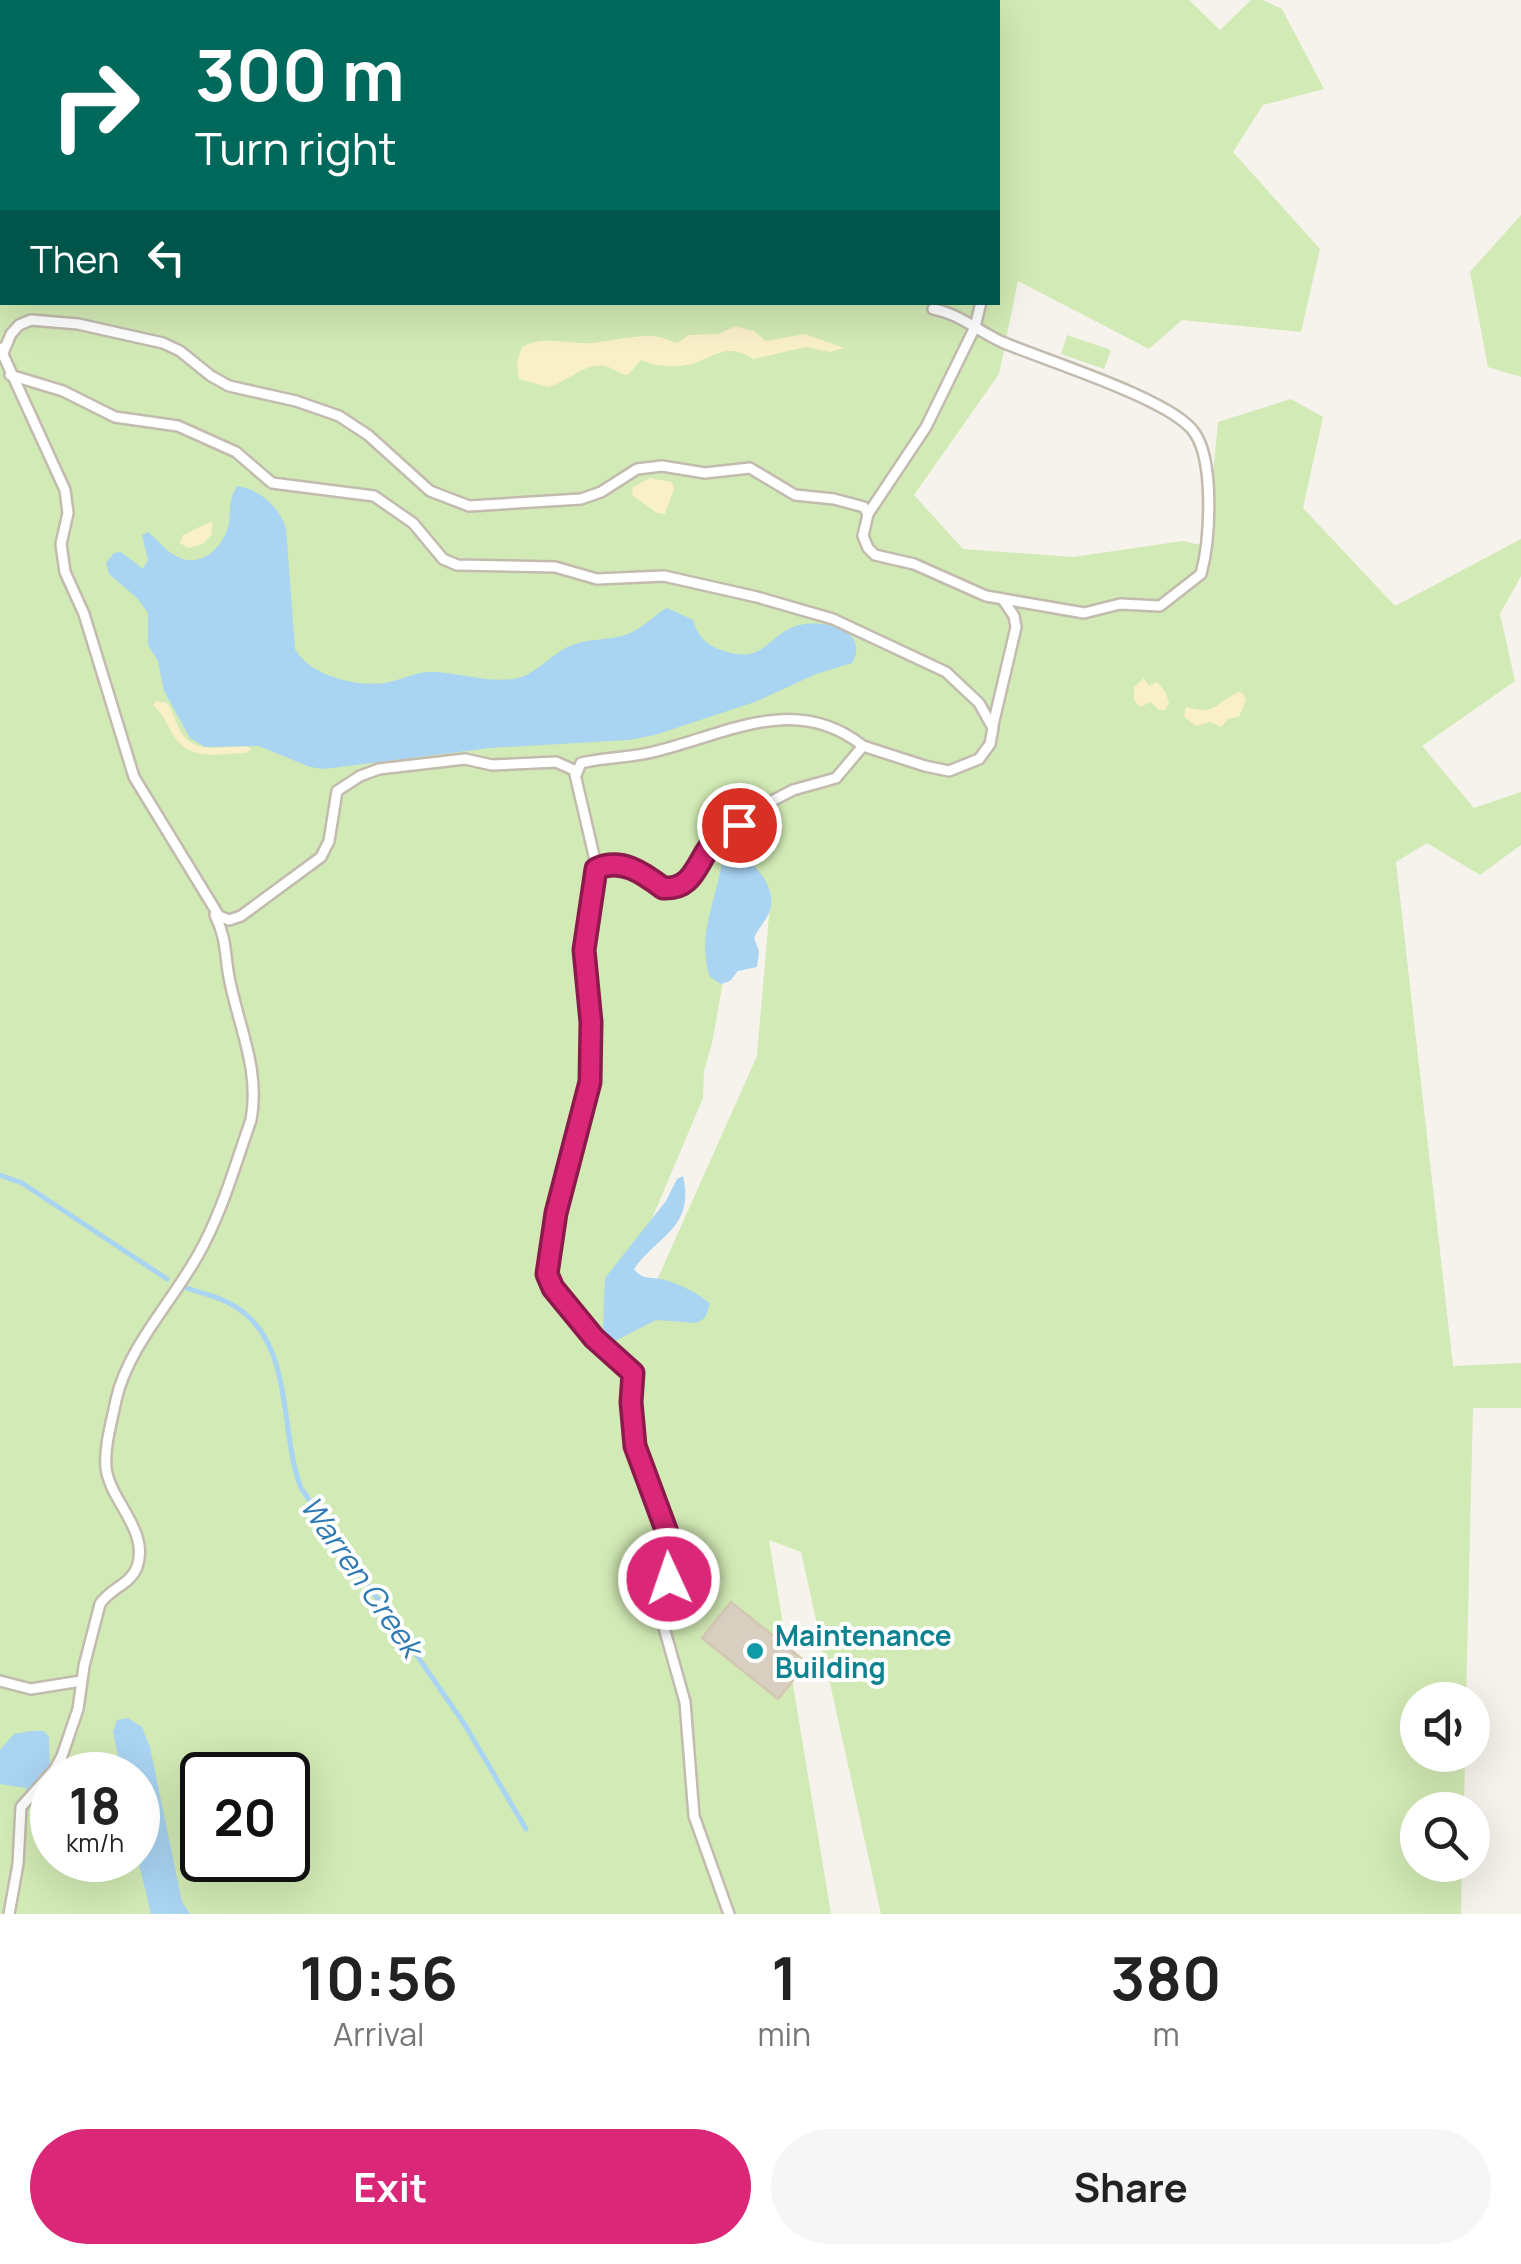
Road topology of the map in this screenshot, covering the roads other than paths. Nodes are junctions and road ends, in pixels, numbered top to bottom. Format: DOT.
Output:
graph roads {
  1 [pos="949,305"];
  2 [pos="981,307"];
  3 [pos="934,310"];
  4 [pos="952,314"];
  5 [pos="975,327"];
  6 [pos="990,334"];
  7 [pos="1,352"];
  8 [pos="10,375"];
  9 [pos="868,514"];
  10 [pos="1004,602"];
  11 [pos="992,725"];
  12 [pos="862,746"];
  13 [pos="565,764"];
  14 [pos="581,764"];
  15 [pos="576,775"];
  16 [pos="596,869"];
  17 [pos="210,903"];
  18 [pos="238,917"];
  19 [pos="226,938"];
  20 [pos="0,1681"];
  21 [pos="81,1682"];
  22 [pos="9,1914"];
  23 [pos="729,1914"];
  1 -- 4 [label="lane"];
  2 -- 5 [label="lane"];
  2 -- 6 [label="lane"];
  3 -- 4 [label="lane"];
  4 -- 5 [label="lane"];
  5 -- 6 [label="lane"];
  5 -- 9 [label="lane"];
  6 -- 10 [label="lane"];
  7 -- 8 [label="lane"];
  7 -- 9 [label="lane"];
  8 -- 11 [label="lane"];
  8 -- 17 [label="lane"];
  9 -- 10 [label="lane"];
  10 -- 11 [label="lane"];
  11 -- 12 [label="lane"];
  12 -- 14 [label="lane"];
  12 -- 16 [label="lane"];
  13 -- 14 [label="lane"];
  13 -- 15 [label="lane"];
  13 -- 18 [label="lane"];
  14 -- 15 [label="lane"];
  15 -- 16 [label="lane"];
  16 -- 23 [label="lane"];
  17 -- 18 [label="lane"];
  17 -- 19 [label="lane"];
  18 -- 19 [label="lane"];
  19 -- 21 [label="lane"];
  20 -- 21 [label="lane"];
  21 -- 22 [label="lane"];
}
